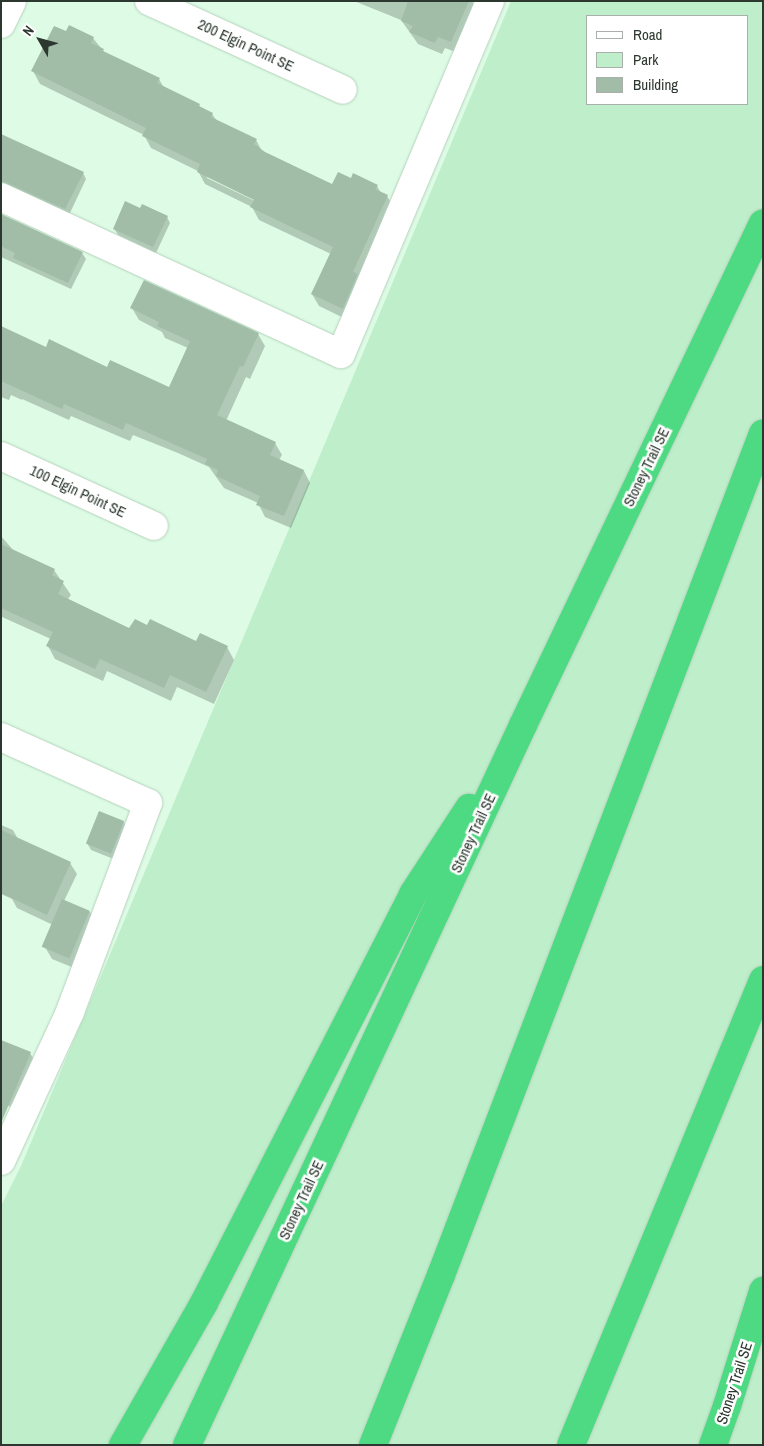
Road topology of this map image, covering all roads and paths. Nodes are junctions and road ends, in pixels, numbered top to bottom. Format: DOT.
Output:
graph roads {
  1 [pos="12,1"];
  2 [pos="149,1"];
  3 [pos="490,1"];
  4 [pos="1,24"];
  5 [pos="343,90"];
  6 [pos="1,197"];
  7 [pos="763,223"];
  8 [pos="763,433"];
  9 [pos="1,456"];
  10 [pos="154,526"];
  11 [pos="523,725"];
  12 [pos="1,737"];
  13 [pos="763,980"];
  14 [pos="1,1161"];
  15 [pos="763,1291"];
  16 [pos="727,1406"];
  17 [pos="123,1445"];
  18 [pos="187,1445"];
  19 [pos="373,1445"];
  20 [pos="571,1445"];
  21 [pos="713,1445"];
  22 [pos="720,1445"];
  1 -- 4 [label="street"];
  2 -- 5 [label="street, 200 Elgin Point SE"];
  3 -- 6 [label="street"];
  7 -- 11 [label="highway, Stoney Trail SE"];
  8 -- 19 [label="highway"];
  9 -- 10 [label="street, 100 Elgin Point SE"];
  11 -- 17 [label="highway"];
  11 -- 18 [label="highway, Stoney Trail SE"];
  12 -- 14 [label="street"];
  13 -- 20 [label="highway"];
  15 -- 16 [label="highway, Stoney Trail SE"];
  16 -- 21 [label="highway, Stoney Trail SE"];
  16 -- 22 [label="highway"];
}
